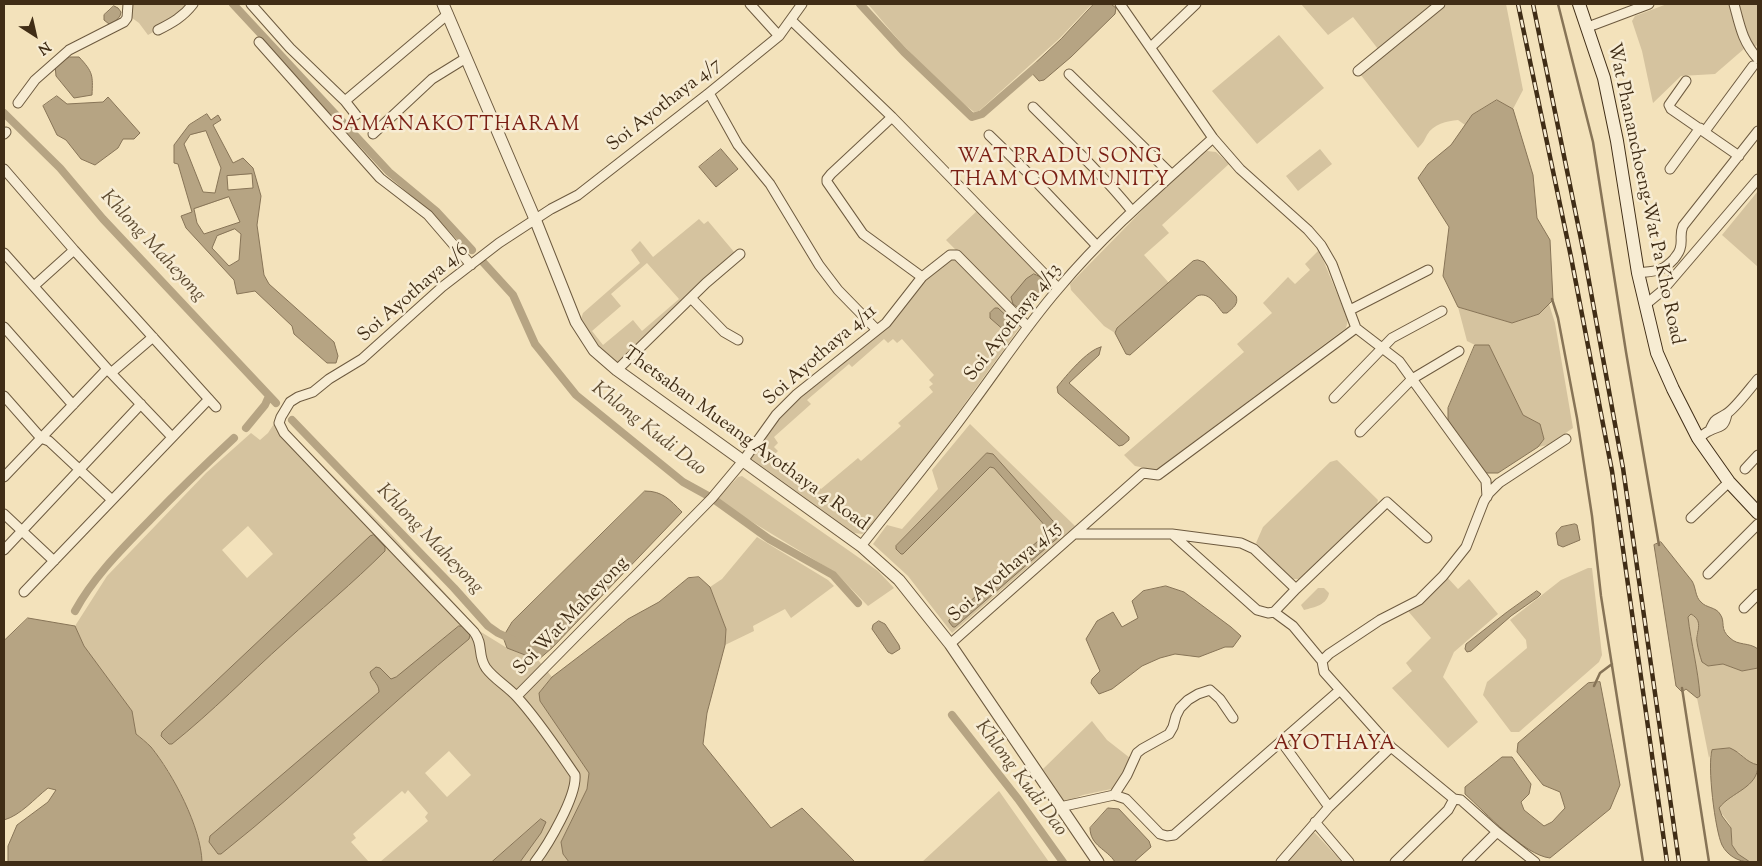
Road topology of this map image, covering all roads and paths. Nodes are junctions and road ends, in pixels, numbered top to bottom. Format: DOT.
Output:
graph roads {
  1 [pos="128,4"];
  2 [pos="193,4"];
  3 [pos="252,4"];
  4 [pos="750,4"];
  5 [pos="802,4"];
  6 [pos="1120,4"];
  7 [pos="1196,4"];
  8 [pos="1440,4"];
  9 [pos="1579,4"];
  10 [pos="1650,4"];
  11 [pos="1734,4"];
  12 [pos="446,9"];
  13 [pos="791,20"];
  14 [pos="1588,27"];
  15 [pos="158,30"];
  16 [pos="778,36"];
  17 [pos="259,42"];
  18 [pos="1151,47"];
  19 [pos="466,58"];
  20 [pos="1756,62"];
  21 [pos="1358,71"];
  22 [pos="1069,74"];
  23 [pos="1686,81"];
  24 [pos="709,93"];
  25 [pos="345,101"];
  26 [pos="18,103"];
  27 [pos="1033,107"];
  28 [pos="356,115"];
  29 [pos="892,117"];
  30 [pos="1703,130"];
  31 [pos="1758,131"];
  32 [pos="373,134"];
  33 [pos="989,136"];
  34 [pos="1213,138"];
  35 [pos="1739,156"];
  36 [pos="4,169"];
  37 [pos="1670,169"];
  38 [pos="1172,175"];
  39 [pos="1758,179"];
  40 [pos="1132,212"];
  41 [pos="535,219"];
  42 [pos="1097,246"];
  43 [pos="74,250"];
  44 [pos="4,253"];
  45 [pos="740,254"];
  46 [pos="7,264"];
  47 [pos="471,265"];
  48 [pos="1428,270"];
  49 [pos="1638,273"];
  50 [pos="922,277"];
  51 [pos="34,286"];
  52 [pos="1058,288"];
  53 [pos="690,298"];
  54 [pos="1645,305"];
  55 [pos="1350,310"];
  56 [pos="1442,311"];
  57 [pos="1028,326"];
  58 [pos="4,328"];
  59 [pos="1356,328"];
  60 [pos="877,330"];
  61 [pos="153,337"];
  62 [pos="738,340"];
  63 [pos="1382,347"];
  64 [pos="1460,351"];
  65 [pos="616,370"];
  66 [pos="109,371"];
  67 [pos="1412,379"];
  68 [pos="1758,379"];
  69 [pos="1334,398"];
  70 [pos="209,399"];
  71 [pos="5,400"];
  72 [pos="141,404"];
  73 [pos="73,405"];
  74 [pos="216,407"];
  75 [pos="1360,432"];
  76 [pos="172,437"];
  77 [pos="41,438"];
  78 [pos="1566,438"];
  79 [pos="1698,438"];
  80 [pos="1758,455"];
  81 [pos="743,461"];
  82 [pos="80,469"];
  83 [pos="1745,469"];
  84 [pos="4,477"];
  85 [pos="1486,481"];
  86 [pos="1729,482"];
  87 [pos="1499,483"];
  88 [pos="1487,497"];
  89 [pos="112,500"];
  90 [pos="1758,513"];
  91 [pos="4,514"];
  92 [pos="1691,518"];
  93 [pos="1758,524"];
  94 [pos="22,531"];
  95 [pos="1076,534"];
  96 [pos="1172,534"];
  97 [pos="1427,538"];
  98 [pos="861,546"];
  99 [pos="4,550"];
  100 [pos="54,561"];
  101 [pos="1708,574"];
  102 [pos="1296,589"];
  103 [pos="24,592"];
  104 [pos="1758,594"];
  105 [pos="1744,608"];
  106 [pos="1274,612"];
  107 [pos="950,644"];
  108 [pos="1322,661"];
  109 [pos="1340,690"];
  110 [pos="517,696"];
  111 [pos="1233,718"];
  112 [pos="1282,741"];
  113 [pos="1391,747"];
  114 [pos="1114,795"];
  115 [pos="1454,799"];
  116 [pos="1060,807"];
  117 [pos="1329,807"];
  118 [pos="1315,822"];
  119 [pos="1497,832"];
  120 [pos="535,862"];
  121 [pos="1098,862"];
  122 [pos="1281,862"];
  123 [pos="1348,862"];
  124 [pos="1394,862"];
  125 [pos="1467,862"];
  126 [pos="1535,862"];
  1 -- 26 [label="street"];
  2 -- 15 [label="street"];
  3 -- 25 [label="street"];
  4 -- 16 [label="street"];
  5 -- 13 [label="street, Soi Ayothaya 4/7"];
  6 -- 18 [label="street"];
  7 -- 18 [label="street"];
  8 -- 21 [label="street"];
  9 -- 14 [label="main road, Wat Phananchoeng-Wat Pa Kho Road"];
  10 -- 14 [label="street"];
  11 -- 20 [label="street"];
  12 -- 19 [label="street, Thetsaban Mueang Ayothaya 4 Road"];
  12 -- 25 [label="street"];
  13 -- 16 [label="street, Soi Ayothaya 4/7"];
  13 -- 29 [label="street"];
  14 -- 49 [label="main road, Wat Phananchoeng-Wat Pa Kho Road"];
  16 -- 24 [label="street, Soi Ayothaya 4/7"];
  17 -- 47 [label="street"];
  18 -- 34 [label="street"];
  19 -- 32 [label="street"];
  19 -- 41 [label="street, Thetsaban Mueang Ayothaya 4 Road"];
  20 -- 30 [label="street"];
  22 -- 38 [label="street"];
  23 -- 30 [label="street"];
  24 -- 41 [label="street, Soi Ayothaya 4/7"];
  24 -- 60 [label="street"];
  25 -- 28 [label="street"];
  27 -- 40 [label="street"];
  29 -- 50 [label="street"];
  29 -- 52 [label="street"];
  30 -- 35 [label="street"];
  30 -- 37 [label="street"];
  31 -- 35 [label="street"];
  33 -- 42 [label="street"];
  34 -- 38 [label="street, Soi Ayothaya 4/13"];
  34 -- 55 [label="street"];
  35 -- 49 [label="street"];
  36 -- 43 [label="street"];
  38 -- 40 [label="street, Soi Ayothaya 4/13"];
  39 -- 54 [label="street"];
  40 -- 42 [label="street, Soi Ayothaya 4/13"];
  41 -- 47 [label="street, Soi Ayothaya 4/6"];
  41 -- 65 [label="street, Thetsaban Mueang Ayothaya 4 Road"];
  42 -- 52 [label="street, Soi Ayothaya 4/13"];
  43 -- 51 [label="street"];
  43 -- 61 [label="street"];
  44 -- 46 [label="street"];
  45 -- 53 [label="street"];
  46 -- 51 [label="street"];
  47 -- 110 [label="street, Soi Ayothaya 4/6"];
  48 -- 55 [label="street"];
  49 -- 54 [label="main road, Wat Phananchoeng-Wat Pa Kho Road"];
  50 -- 57 [label="street, Soi Ayothaya 4/11"];
  50 -- 60 [label="street, Soi Ayothaya 4/11"];
  51 -- 66 [label="street"];
  52 -- 57 [label="street, Soi Ayothaya 4/13"];
  53 -- 62 [label="street"];
  53 -- 65 [label="street"];
  54 -- 79 [label="main road, Wat Phananchoeng-Wat Pa Kho Road"];
  55 -- 59 [label="street"];
  56 -- 63 [label="street"];
  57 -- 98 [label="street, Soi Ayothaya 4/13"];
  58 -- 73 [label="street"];
  59 -- 63 [label="street"];
  59 -- 95 [label="street, Soi Ayothaya 4/15"];
  60 -- 81 [label="street, Soi Ayothaya 4/11"];
  61 -- 66 [label="street"];
  61 -- 70 [label="street"];
  63 -- 67 [label="street"];
  63 -- 69 [label="street"];
  64 -- 67 [label="street"];
  65 -- 81 [label="street, Thetsaban Mueang Ayothaya 4 Road"];
  66 -- 72 [label="street"];
  66 -- 73 [label="street"];
  67 -- 75 [label="street"];
  67 -- 85 [label="street"];
  68 -- 79 [label="street"];
  70 -- 74 [label="street"];
  70 -- 76 [label="street"];
  71 -- 77 [label="street"];
  72 -- 76 [label="street"];
  72 -- 82 [label="street"];
  73 -- 77 [label="street"];
  76 -- 89 [label="street"];
  77 -- 82 [label="street"];
  77 -- 84 [label="street"];
  78 -- 87 [label="street"];
  79 -- 86 [label="main road, Wat Phananchoeng-Wat Pa Kho Road"];
  80 -- 83 [label="street"];
  81 -- 98 [label="street, Thetsaban Mueang Ayothaya 4 Road"];
  81 -- 110 [label="street, Soi Wat Maheyong"];
  82 -- 89 [label="street"];
  82 -- 94 [label="street"];
  85 -- 87 [label="street"];
  85 -- 88 [label="street"];
  86 -- 90 [label="main road, Wat Phananchoeng-Wat Pa Kho Road"];
  86 -- 92 [label="street"];
  87 -- 88 [label="street"];
  88 -- 108 [label="street"];
  89 -- 100 [label="street"];
  91 -- 94 [label="street"];
  93 -- 101 [label="street"];
  94 -- 99 [label="street"];
  94 -- 100 [label="street"];
  95 -- 96 [label="street"];
  95 -- 107 [label="street, Soi Ayothaya 4/15"];
  96 -- 102 [label="street"];
  96 -- 106 [label="street"];
  97 -- 102 [label="street"];
  98 -- 107 [label="street, Thetsaban Mueang Ayothaya 4 Road"];
  100 -- 103 [label="street"];
  102 -- 106 [label="street"];
  104 -- 105 [label="street"];
  106 -- 108 [label="street"];
  107 -- 116 [label="street, Thetsaban Mueang Ayothaya 4 Road"];
  108 -- 109 [label="street"];
  109 -- 112 [label="street"];
  109 -- 113 [label="street"];
  110 -- 120 [label="street, Soi Wat Maheyong"];
  111 -- 114 [label="street"];
  112 -- 114 [label="street"];
  112 -- 117 [label="street"];
  113 -- 115 [label="street"];
  113 -- 117 [label="street"];
  114 -- 116 [label="street"];
  115 -- 119 [label="street"];
  115 -- 124 [label="street"];
  116 -- 121 [label="street, Thetsaban Mueang Ayothaya 4 Road"];
  117 -- 118 [label="street"];
  118 -- 122 [label="street"];
  118 -- 123 [label="street"];
  119 -- 125 [label="street"];
  119 -- 126 [label="street"];
}
